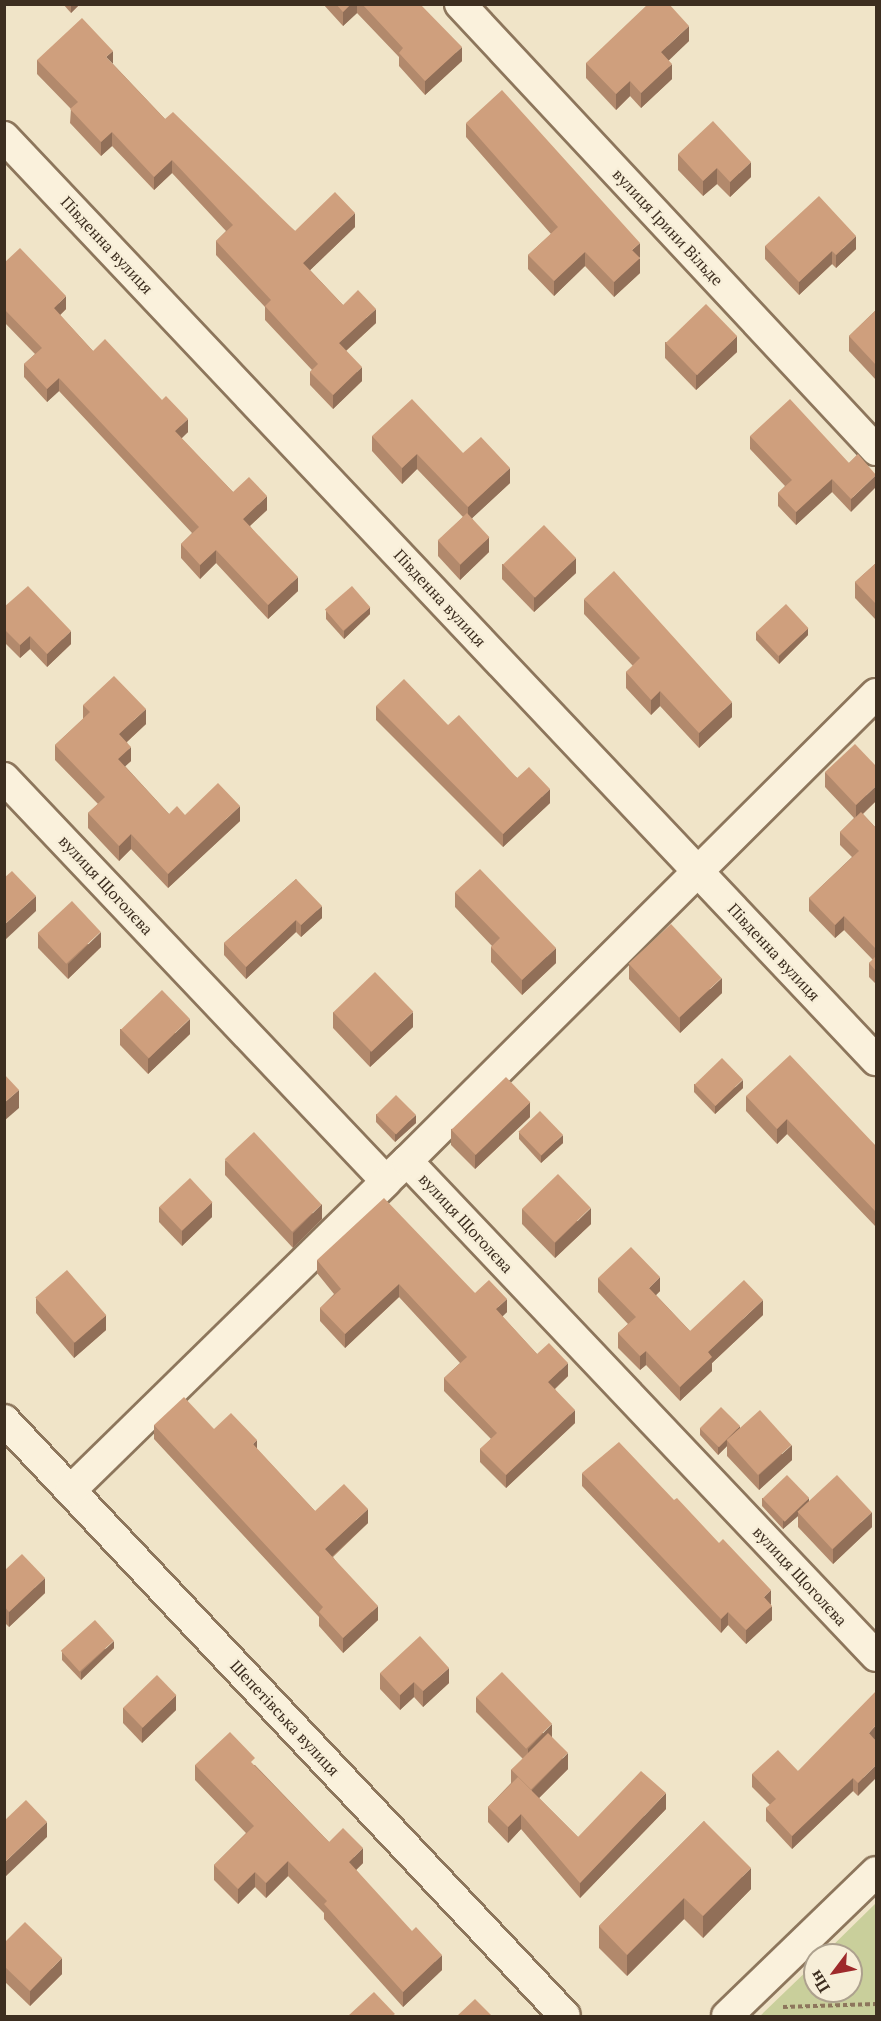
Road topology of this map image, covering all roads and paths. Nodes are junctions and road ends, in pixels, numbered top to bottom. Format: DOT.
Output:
graph roads {
  1 [pos="460,4"];
  2 [pos="4,137"];
  3 [pos="876,450"];
  4 [pos="876,694"];
  5 [pos="4,778"];
  6 [pos="698,871"];
  7 [pos="876,1060"];
  8 [pos="397,1171"];
  9 [pos="4,1420"];
  10 [pos="70,1490"];
  11 [pos="876,1656"];
  12 [pos="876,1872"];
  13 [pos="876,2004"];
  14 [pos="731,2013"];
  15 [pos="565,2016"];
  1 -- 3 [label="street, вулиця Ірини Вільде"];
  2 -- 6 [label="street, Південна вулиця"];
  4 -- 6 [label="street"];
  5 -- 8 [label="street, вулиця Щоголєва"];
  6 -- 7 [label="street, Південна вулиця"];
  6 -- 8 [label="street"];
  8 -- 10 [label="street"];
  8 -- 11 [label="street, вулиця Щоголєва"];
  9 -- 10 [label="street, Шепетівська вулиця"];
  10 -- 15 [label="street, Шепетівська вулиця"];
  12 -- 14 [label="street"];
  13 -- 14 [label="path"];
}
